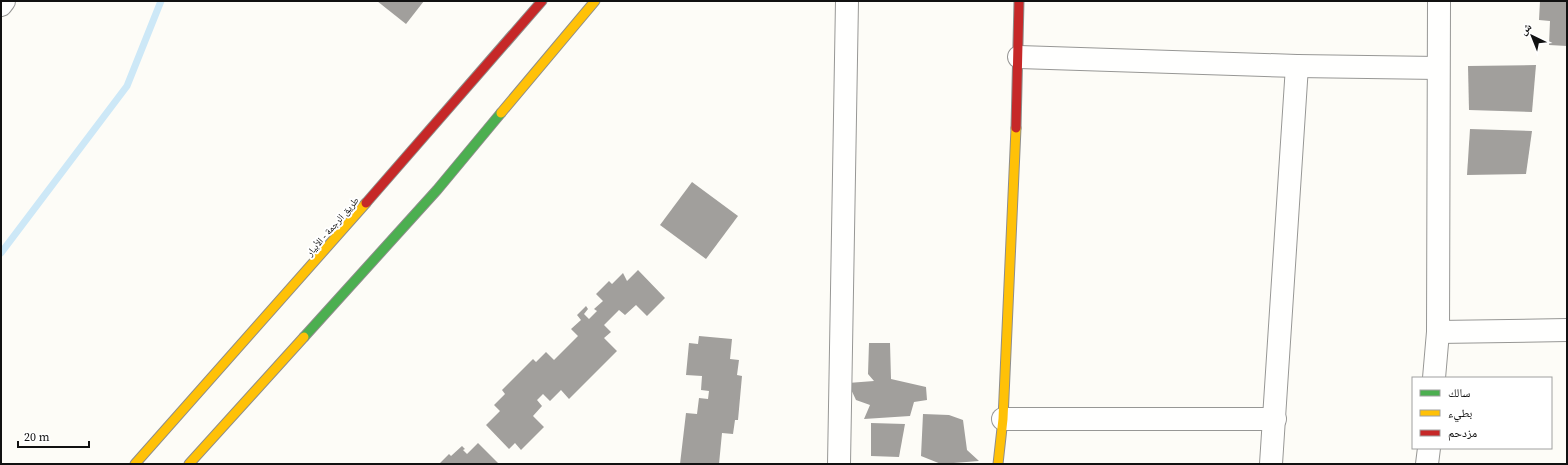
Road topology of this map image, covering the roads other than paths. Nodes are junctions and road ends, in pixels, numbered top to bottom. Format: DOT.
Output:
graph roads {
  1 [pos="4,1"];
  2 [pos="542,1"];
  3 [pos="595,1"];
  4 [pos="847,1"];
  5 [pos="1019,1"];
  6 [pos="1439,1"];
  7 [pos="1,5"];
  8 [pos="1019,57"];
  9 [pos="1297,66"];
  10 [pos="1438,68"];
  11 [pos="1567,330"];
  12 [pos="1438,332"];
  13 [pos="1434,377"];
  14 [pos="1003,419"];
  15 [pos="1275,419"];
  16 [pos="1429,449"];
  17 [pos="135,464"];
  18 [pos="189,464"];
  19 [pos="838,464"];
  20 [pos="998,464"];
  21 [pos="1271,464"];
  22 [pos="1427,464"];
  1 -- 7 [label="street"];
  2 -- 17 [label="main road, طريق الرجمة - الأبيار"];
  3 -- 18 [label="main road"];
  4 -- 19 [label="street"];
  5 -- 8 [label="main road"];
  6 -- 10 [label="street"];
  8 -- 9 [label="street"];
  8 -- 14 [label="main road"];
  9 -- 10 [label="street"];
  9 -- 15 [label="street"];
  10 -- 12 [label="street"];
  11 -- 12 [label="street"];
  12 -- 13 [label="street"];
  14 -- 15 [label="street"];
  14 -- 20 [label="main road"];
  15 -- 21 [label="street"];
  16 -- 22 [label="street"];
}
